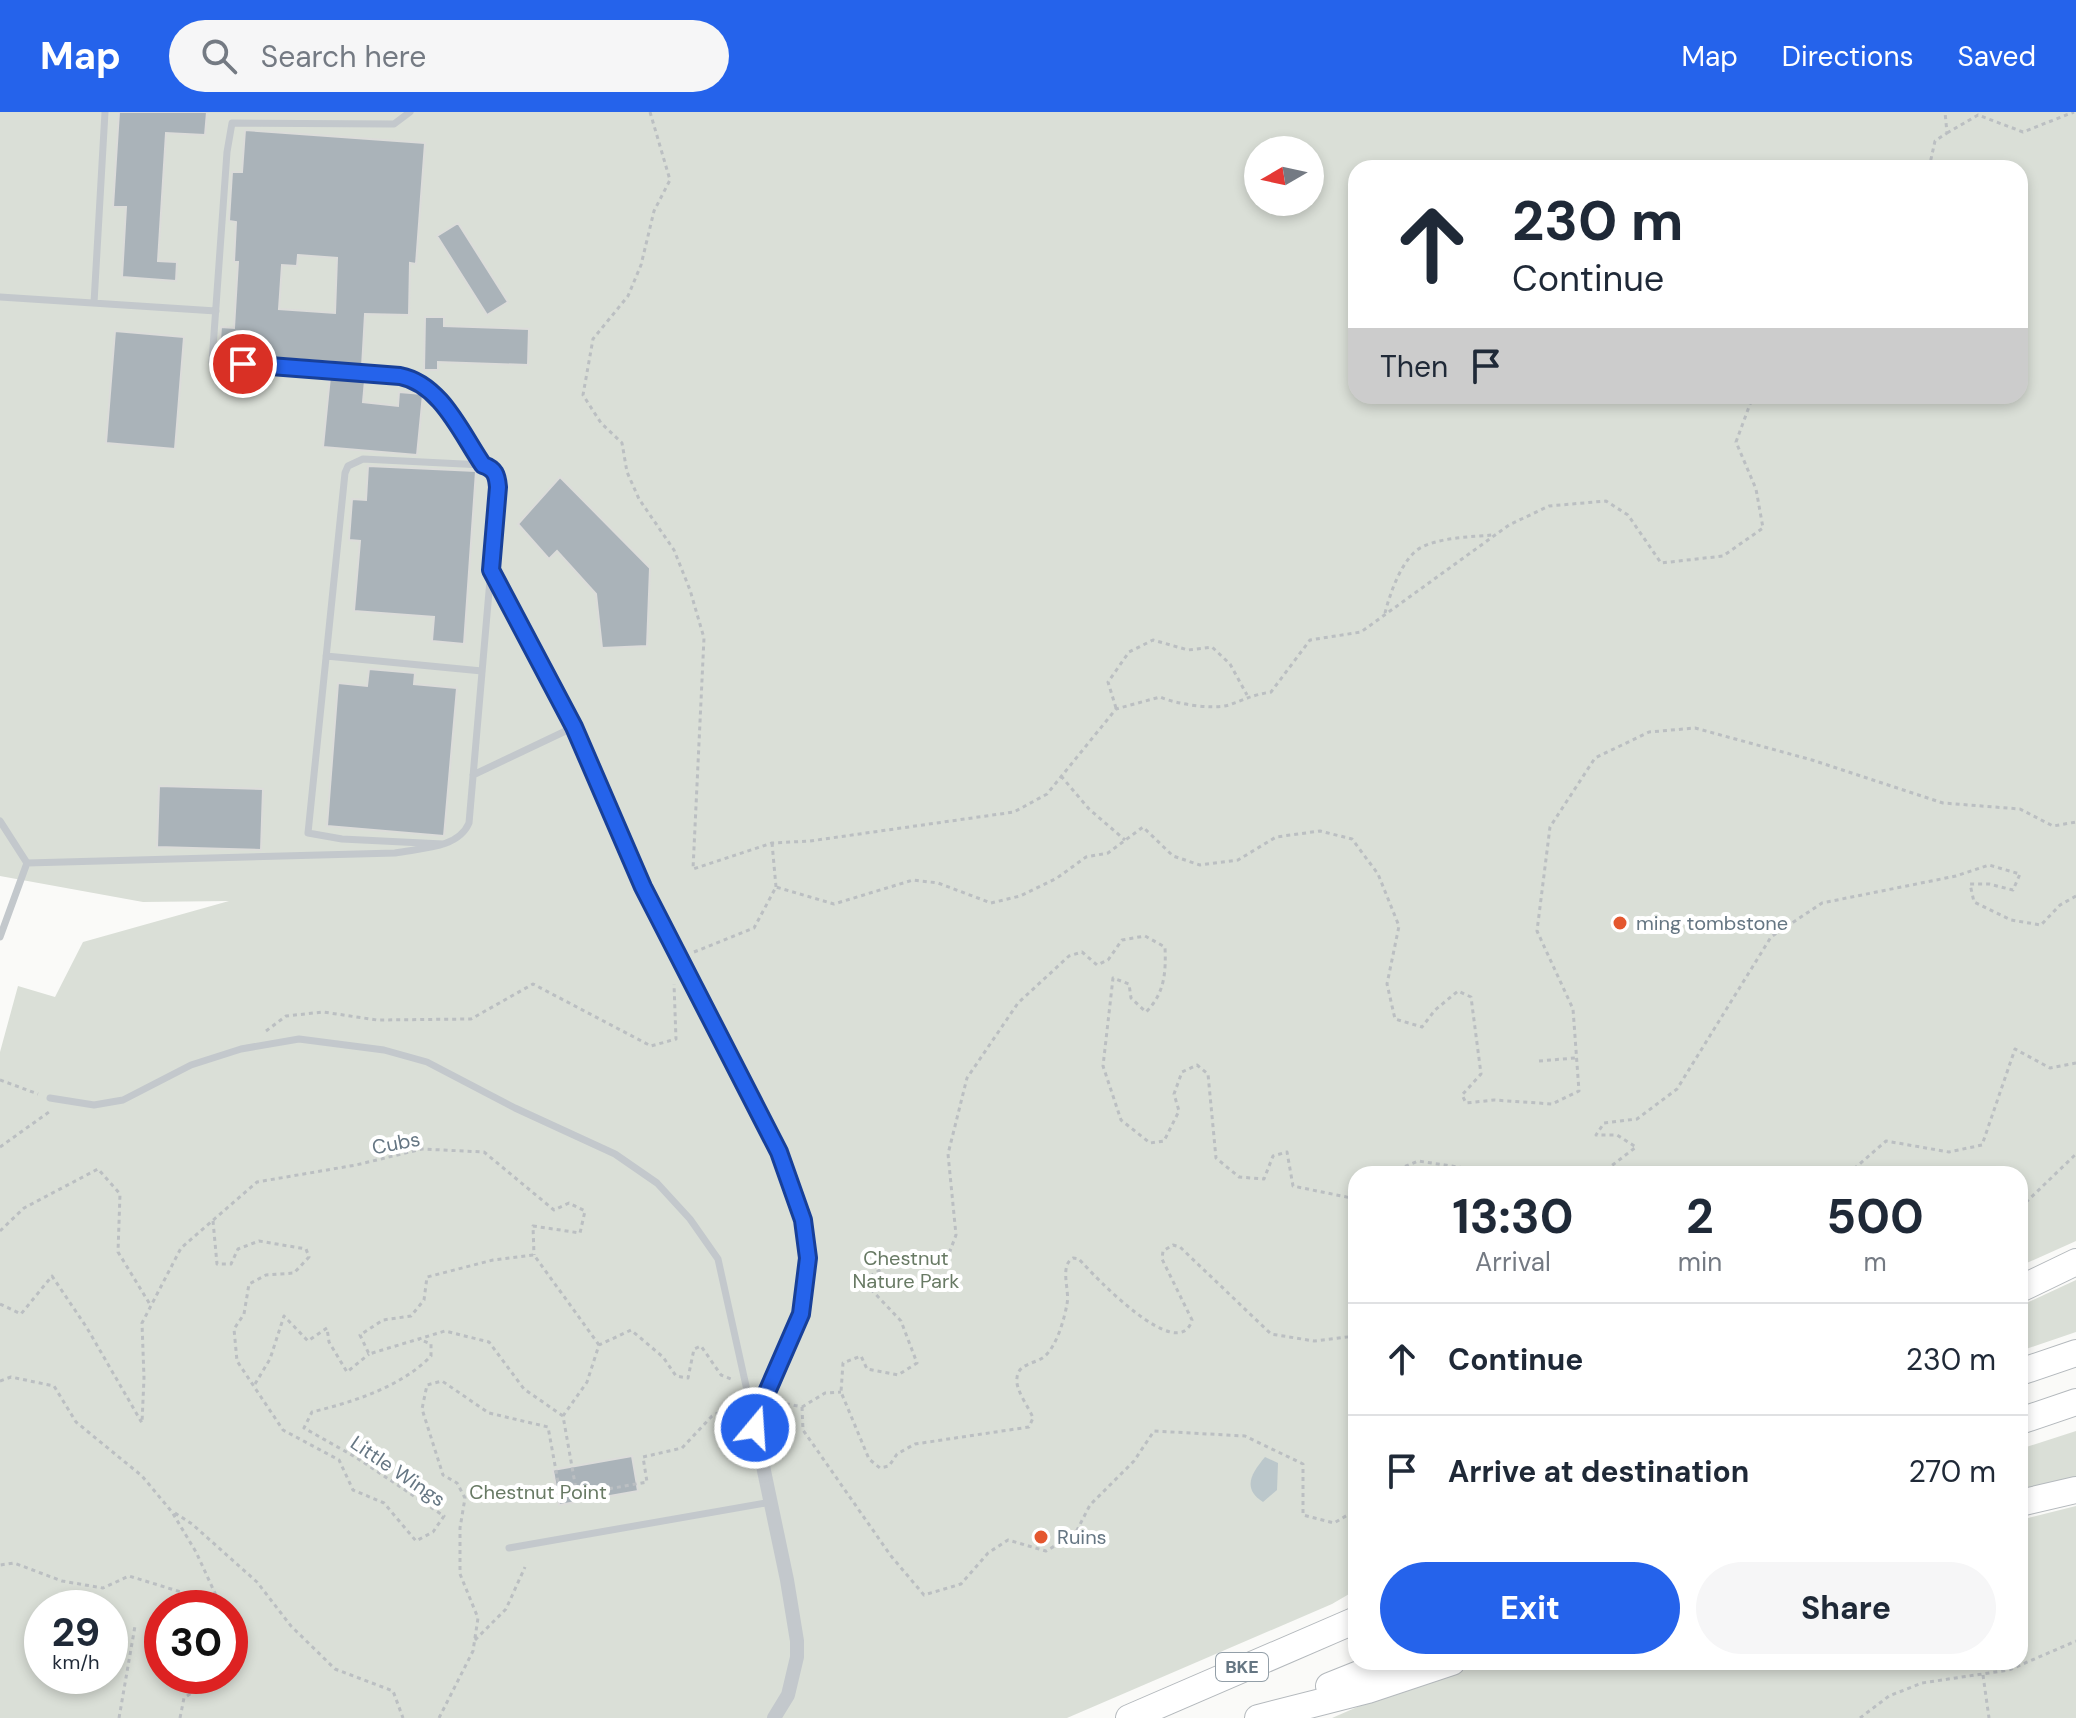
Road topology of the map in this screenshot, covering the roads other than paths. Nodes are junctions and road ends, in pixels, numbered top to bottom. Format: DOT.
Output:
graph roads {
  1 [pos="105,112"];
  2 [pos="410,112"];
  3 [pos="0,297"];
  4 [pos="94,303"];
  5 [pos="216,311"];
  6 [pos="483,465"];
  7 [pos="491,570"];
  8 [pos="326,656"];
  9 [pos="482,671"];
  10 [pos="574,727"];
  11 [pos="473,775"];
  12 [pos="0,821"];
  13 [pos="443,844"];
  14 [pos="27,863"];
  15 [pos="631,863"];
  16 [pos="0,937"];
  17 [pos="50,1098"];
  18 [pos="2076,1262"];
  19 [pos="2028,1285"];
  20 [pos="2076,1353"];
  21 [pos="2028,1369"];
  22 [pos="757,1398"];
  23 [pos="2076,1402"];
  24 [pos="2028,1418"];
  25 [pos="2076,1490"];
  26 [pos="2028,1501"];
  27 [pos="771,1502"];
  28 [pos="509,1548"];
  29 [pos="1348,1623"];
  30 [pos="1369,1670"];
  31 [pos="1428,1670"];
  32 [pos="774,1718"];
  33 [pos="1129,1718"];
  34 [pos="1250,1718"];
  35 [pos="1258,1718"];
  1 -- 4 [label="lane"];
  2 -- 5 [label="lane"];
  3 -- 4 [label="lane"];
  4 -- 5 [label="lane"];
  5 -- 6 [label="lane"];
  6 -- 7 [label="lane"];
  6 -- 8 [label="lane"];
  7 -- 9 [label="lane"];
  7 -- 10 [label="lane"];
  8 -- 9 [label="lane"];
  8 -- 13 [label="lane"];
  9 -- 11 [label="lane"];
  10 -- 11 [label="lane"];
  10 -- 15 [label="lane"];
  11 -- 13 [label="lane"];
  12 -- 14 [label="lane"];
  13 -- 14 [label="lane"];
  14 -- 16 [label="lane"];
  15 -- 22 [label="street"];
  17 -- 22 [label="lane"];
  18 -- 19 [label="highway"];
  20 -- 21 [label="highway"];
  22 -- 27 [label="street"];
  23 -- 24 [label="highway"];
  25 -- 26 [label="highway"];
  27 -- 28 [label="lane"];
  27 -- 32 [label="street"];
  29 -- 33 [label="highway, BKE"];
  30 -- 34 [label="highway, BKE"];
  31 -- 35 [label="highway"];
}
